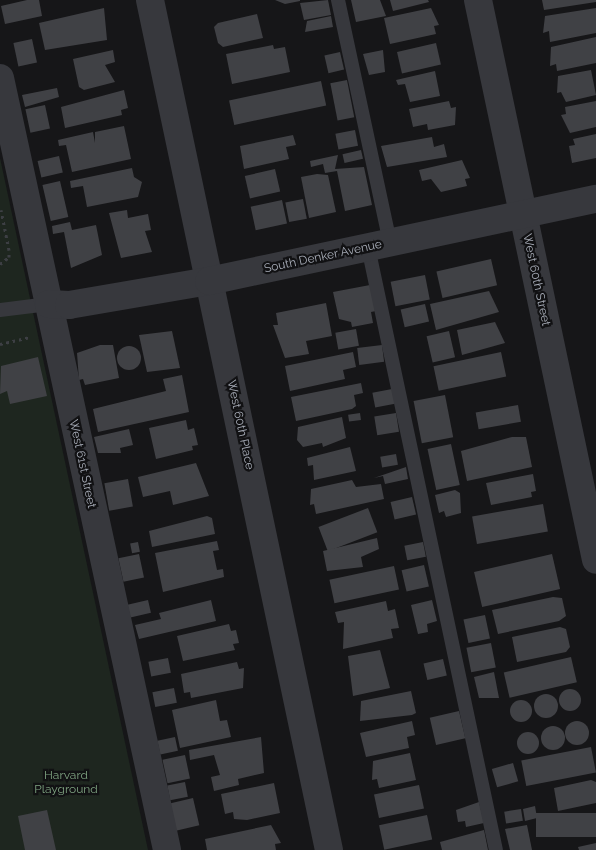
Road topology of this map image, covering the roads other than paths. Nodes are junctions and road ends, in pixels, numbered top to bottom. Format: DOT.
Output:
graph roads {
  1 [pos="150,0"];
  2 [pos="338,0"];
  3 [pos="478,0"];
  4 [pos="0,78"];
  5 [pos="596,199"];
  6 [pos="522,215"];
  7 [pos="379,245"];
  8 [pos="210,281"];
  9 [pos="48,304"];
  10 [pos="0,310"];
  11 [pos="596,560"];
  12 [pos="167,850"];
  13 [pos="329,850"];
  14 [pos="496,850"];
  1 -- 8 [label="street, West 60th Place"];
  2 -- 7 [label="lane"];
  3 -- 6 [label="street, West 60th Street"];
  4 -- 9 [label="street, West 61st Street"];
  5 -- 6 [label="street, South Denker Avenue"];
  6 -- 7 [label="street, South Denker Avenue"];
  6 -- 11 [label="street, West 60th Street"];
  7 -- 8 [label="street, South Denker Avenue"];
  7 -- 14 [label="lane"];
  8 -- 9 [label="street, South Denker Avenue"];
  8 -- 13 [label="street, West 60th Place"];
  9 -- 10 [label="lane"];
  9 -- 12 [label="street, West 61st Street"];
}
